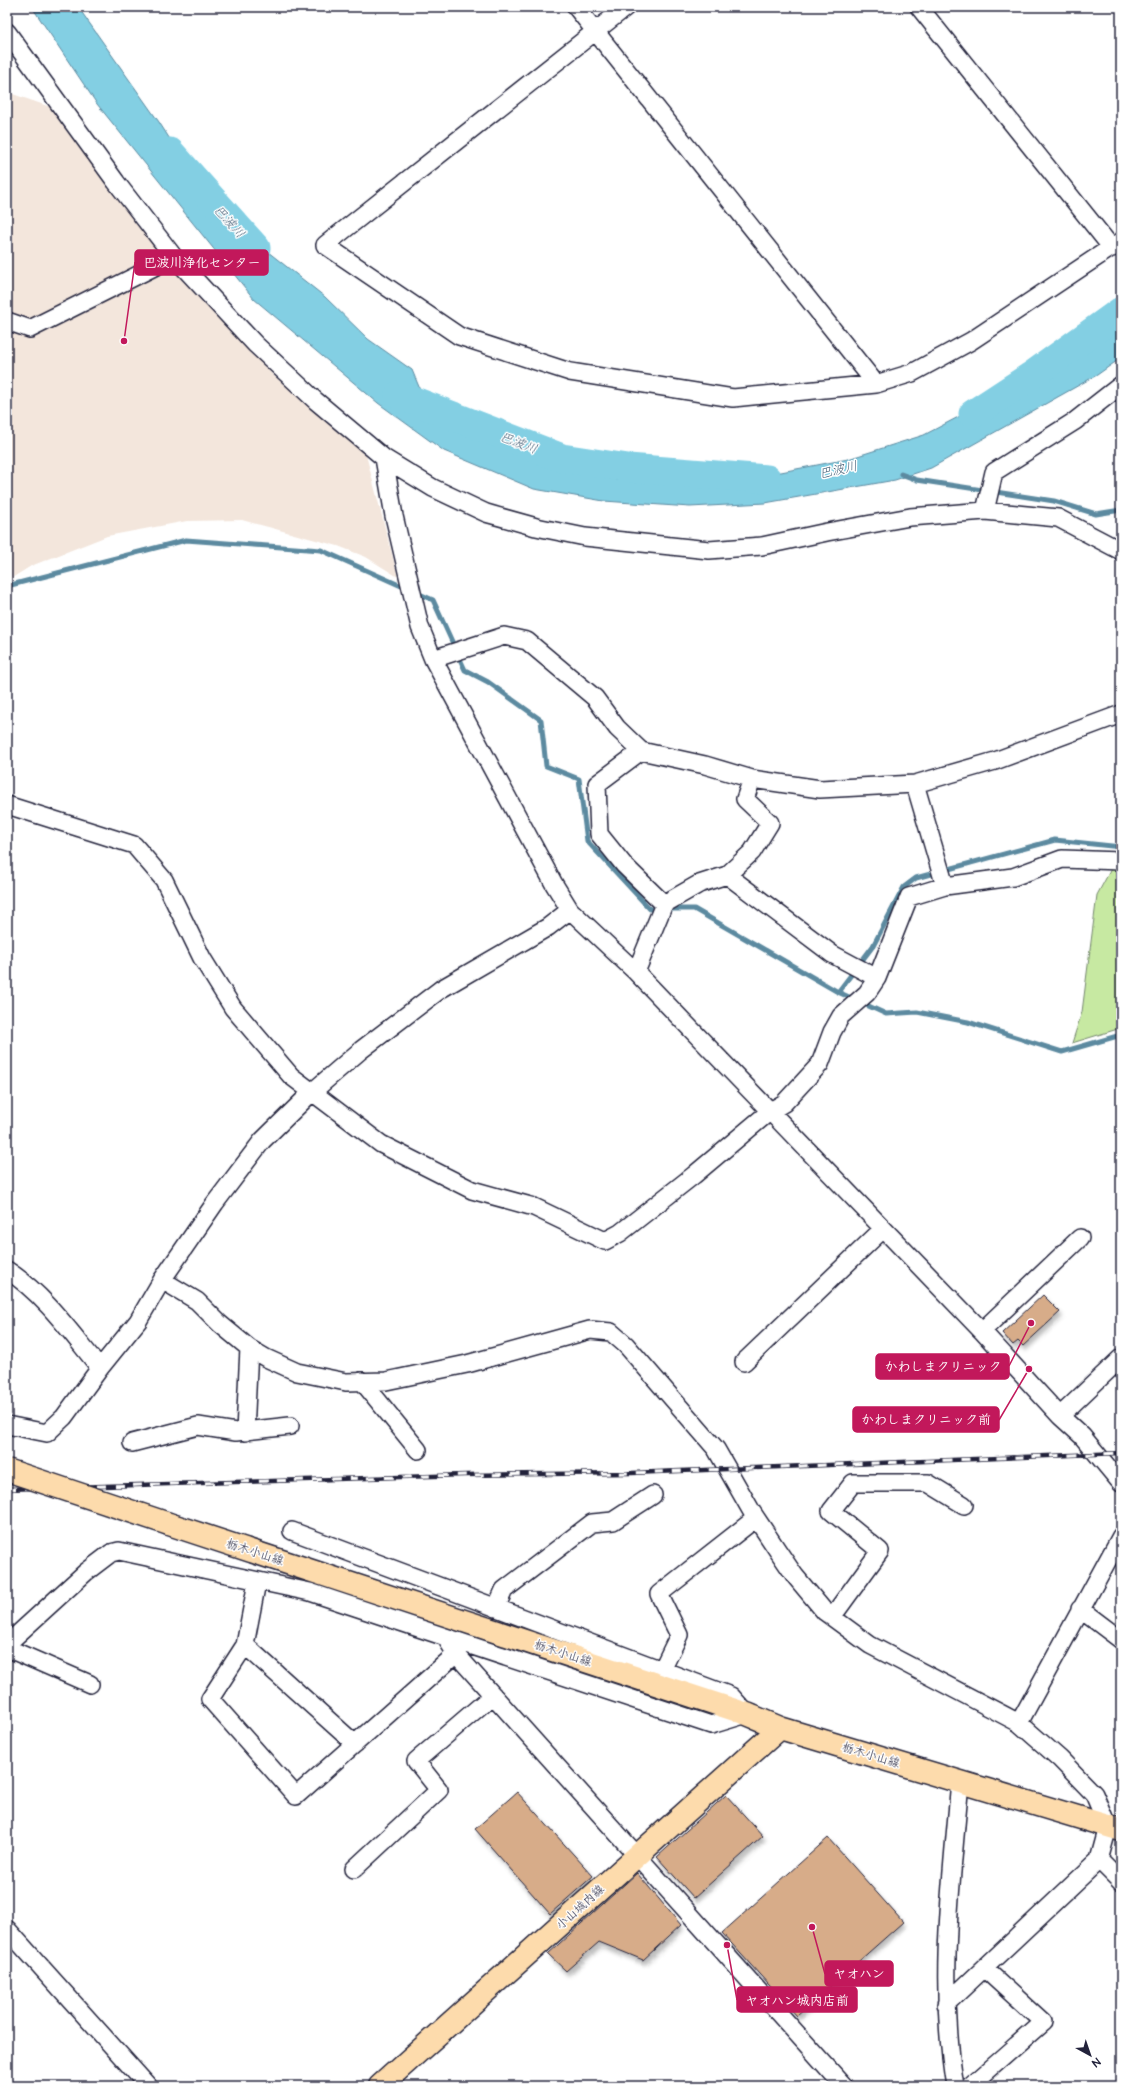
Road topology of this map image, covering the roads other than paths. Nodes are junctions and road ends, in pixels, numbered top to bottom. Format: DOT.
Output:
graph roads {
  1 [pos="576,7"];
  2 [pos="626,7"];
  3 [pos="919,7"];
  4 [pos="7,32"];
  5 [pos="595,32"];
  6 [pos="1116,244"];
  7 [pos="174,257"];
  8 [pos="7,321"];
  9 [pos="876,384"];
  10 [pos="1121,386"];
  11 [pos="384,458"];
  12 [pos="985,511"];
  13 [pos="1121,551"];
  14 [pos="433,659"];
  15 [pos="1121,714"];
  16 [pos="641,752"];
  17 [pos="752,779"];
  18 [pos="916,784"];
  19 [pos="7,805"];
  20 [pos="1121,861"];
  21 [pos="727,875"];
  22 [pos="945,886"];
  23 [pos="664,904"];
  24 [pos="570,910"];
  25 [pos="636,972"];
  26 [pos="876,978"];
  27 [pos="311,1093"];
  28 [pos="769,1112"];
  29 [pos="883,1229"];
  30 [pos="1080,1238"];
  31 [pos="9,1274"];
  32 [pos="162,1280"];
  33 [pos="982,1331"];
  34 [pos="249,1348"];
  35 [pos="1121,1358"];
  36 [pos="744,1362"];
  37 [pos="100,1368"];
  38 [pos="362,1381"];
  39 [pos="1060,1416"];
  40 [pos="7,1425"];
  41 [pos="290,1426"];
  42 [pos="245,1432"];
  43 [pos="132,1443"];
  44 [pos="418,1450"];
  45 [pos="7,1470"];
  46 [pos="1121,1483"];
  47 [pos="653,1495"];
  48 [pos="964,1505"];
  49 [pos="756,1518"];
  50 [pos="292,1531"];
  51 [pos="1121,1536"];
  52 [pos="257,1582"];
  53 [pos="496,1608"];
  54 [pos="1080,1609"];
  55 [pos="832,1617"];
  56 [pos="446,1638"];
  57 [pos="1121,1640"];
  58 [pos="7,1644"];
  59 [pos="245,1645"];
  60 [pos="7,1648"];
  61 [pos="456,1654"];
  62 [pos="662,1670"];
  63 [pos="90,1684"];
  64 [pos="493,1695"];
  65 [pos="747,1714"];
  66 [pos="1019,1723"];
  67 [pos="780,1728"];
  68 [pos="356,1744"];
  69 [pos="960,1782"];
  70 [pos="1114,1829"];
  71 [pos="638,1856"];
  72 [pos="1098,1860"];
  73 [pos="354,1869"];
  74 [pos="1121,1882"];
  75 [pos="7,1929"];
  76 [pos="985,1969"];
  77 [pos="946,2004"];
  78 [pos="148,2086"];
  79 [pos="380,2086"];
  80 [pos="844,2086"];
  81 [pos="955,2086"];
  82 [pos="970,2086"];
  1 -- 5 [label="street"];
  2 -- 5 [label="street"];
  3 -- 6 [label="street"];
  4 -- 7 [label="street"];
  5 -- 9 [label="street"];
  5 -- 9 [label="street"];
  6 -- 9 [label="street"];
  7 -- 8 [label="street"];
  7 -- 11 [label="street"];
  10 -- 12 [label="street"];
  11 -- 12 [label="street"];
  11 -- 14 [label="street"];
  12 -- 13 [label="street"];
  14 -- 16 [label="street"];
  14 -- 24 [label="street"];
  15 -- 18 [label="street"];
  16 -- 17 [label="street"];
  16 -- 23 [label="street"];
  17 -- 18 [label="street"];
  17 -- 21 [label="street"];
  18 -- 22 [label="street"];
  19 -- 27 [label="street"];
  20 -- 22 [label="street"];
  21 -- 23 [label="street"];
  21 -- 26 [label="street"];
  22 -- 26 [label="street"];
  23 -- 25 [label="street"];
  24 -- 25 [label="street"];
  24 -- 27 [label="street"];
  25 -- 28 [label="street"];
  26 -- 28 [label="street"];
  27 -- 28 [label="street"];
  27 -- 32 [label="street"];
  28 -- 29 [label="street"];
  29 -- 33 [label="street"];
  29 -- 36 [label="street"];
  30 -- 33 [label="street"];
  31 -- 37 [label="street"];
  32 -- 34 [label="street"];
  32 -- 37 [label="street"];
  33 -- 39 [label="street"];
  34 -- 38 [label="street"];
  34 -- 42 [label="street"];
  35 -- 39 [label="street"];
  37 -- 40 [label="street"];
  38 -- 44 [label="street"];
  38 -- 49 [label="street"];
  39 -- 46 [label="street"];
  41 -- 42 [label="street"];
  42 -- 43 [label="street"];
  45 -- 65 [label="main road, 栃木小山線, bridge"];
  47 -- 53 [label="street"];
  48 -- 55 [label="street"];
  49 -- 55 [label="street"];
  49 -- 62 [label="street"];
  50 -- 53 [label="street"];
  51 -- 54 [label="street"];
  52 -- 56 [label="street"];
  52 -- 58 [label="street"];
  52 -- 59 [label="street"];
  53 -- 62 [label="street"];
  54 -- 57 [label="street"];
  54 -- 66 [label="street"];
  55 -- 66 [label="street"];
  56 -- 61 [label="street"];
  56 -- 65 [label="street"];
  59 -- 68 [label="street"];
  59 -- 68 [label="street"];
  60 -- 63 [label="street"];
  61 -- 64 [label="street"];
  61 -- 68 [label="street"];
  62 -- 65 [label="street"];
  64 -- 71 [label="street"];
  64 -- 73 [label="street"];
  65 -- 67 [label="main road, 栃木小山線"];
  66 -- 70 [label="street"];
  67 -- 69 [label="main road, 栃木小山線"];
  67 -- 71 [label="main road, 小山城内線"];
  69 -- 70 [label="main road, 栃木小山線"];
  69 -- 77 [label="street"];
  70 -- 72 [label="street"];
  71 -- 79 [label="main road, 小山城内線"];
  71 -- 80 [label="street"];
  72 -- 74 [label="street"];
  72 -- 76 [label="street"];
  75 -- 78 [label="street"];
  76 -- 77 [label="street"];
  76 -- 82 [label="street"];
  77 -- 81 [label="street"];
}
